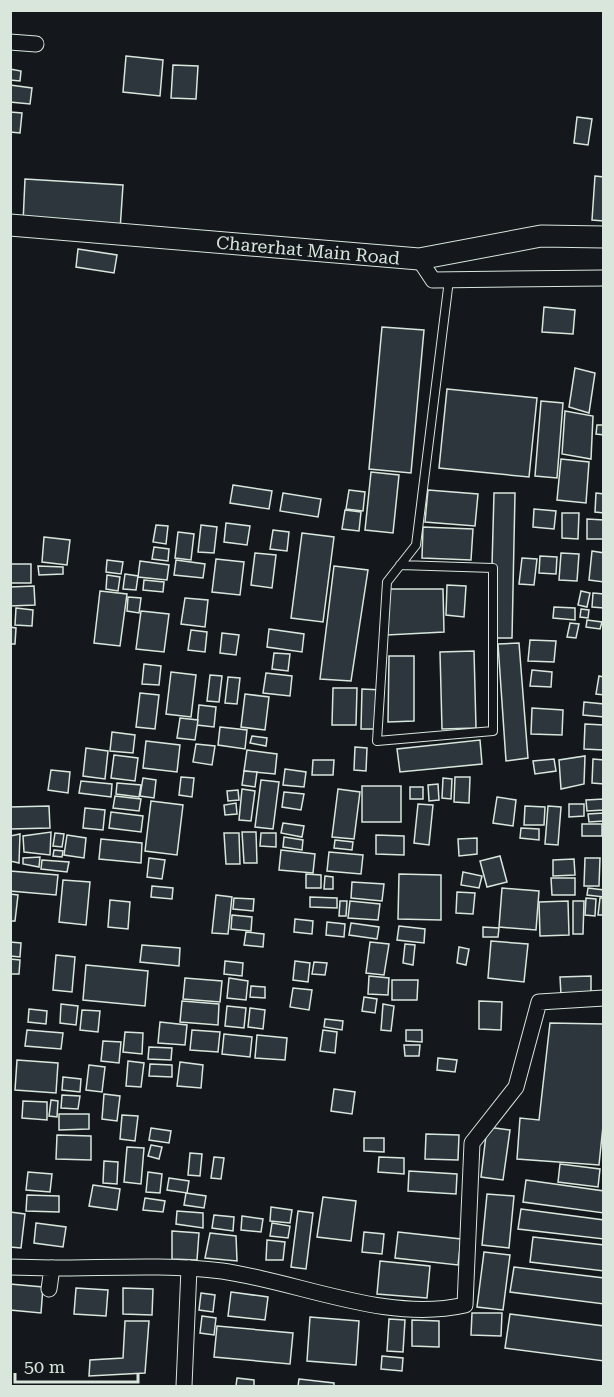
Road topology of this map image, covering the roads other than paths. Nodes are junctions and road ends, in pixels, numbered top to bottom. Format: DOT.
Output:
graph roads {
  1 [pos="10,42"];
  2 [pos="36,44"];
  3 [pos="10,225"];
  4 [pos="603,237"];
  5 [pos="418,259"];
  6 [pos="603,278"];
  7 [pos="449,280"];
  8 [pos="400,565"];
  9 [pos="603,998"];
  10 [pos="10,1267"];
  11 [pos="52,1268"];
  12 [pos="189,1268"];
  13 [pos="49,1289"];
  14 [pos="184,1386"];
  1 -- 2 [label="street"];
  3 -- 5 [label="street, Charerhat Main Road"];
  4 -- 5 [label="street, Charerhat Main Road"];
  5 -- 7 [label="street"];
  6 -- 7 [label="street"];
  7 -- 8 [label="lane"];
  8 -- 8 [label="lane"];
  9 -- 12 [label="street"];
  10 -- 11 [label="street"];
  11 -- 12 [label="street"];
  11 -- 13 [label="street"];
  12 -- 14 [label="street"];
}
